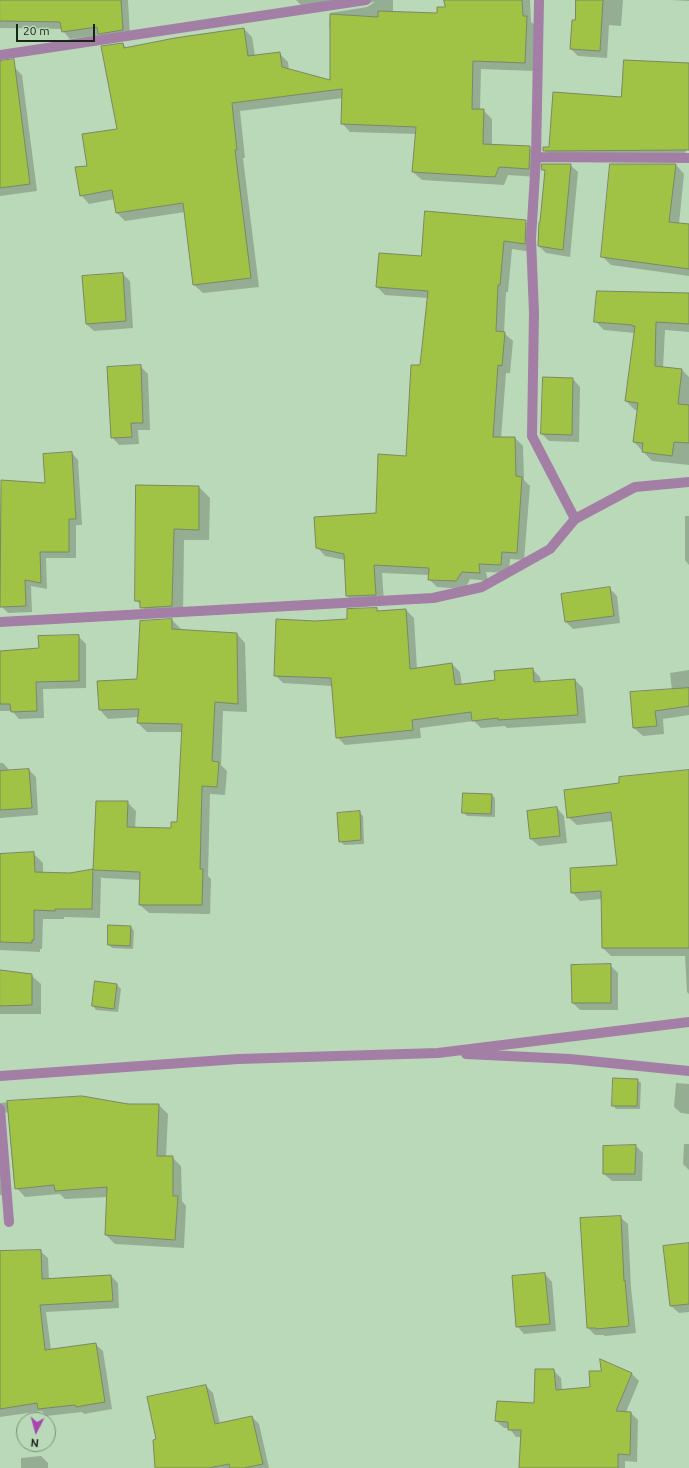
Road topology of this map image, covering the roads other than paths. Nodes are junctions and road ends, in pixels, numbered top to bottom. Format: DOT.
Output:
graph roads {
  1 [pos="366,0"];
  2 [pos="539,0"];
  3 [pos="0,55"];
  4 [pos="536,157"];
  5 [pos="689,158"];
  6 [pos="689,482"];
  7 [pos="575,519"];
  8 [pos="0,622"];
  9 [pos="689,1022"];
  10 [pos="438,1053"];
  11 [pos="689,1071"];
  12 [pos="0,1076"];
  13 [pos="0,1109"];
  14 [pos="9,1222"];
  1 -- 3 [label="street"];
  2 -- 4 [label="street"];
  4 -- 5 [label="street"];
  4 -- 7 [label="street"];
  6 -- 7 [label="street"];
  7 -- 8 [label="street"];
  9 -- 10 [label="street"];
  10 -- 11 [label="street"];
  10 -- 12 [label="street"];
  13 -- 14 [label="street"];
}
